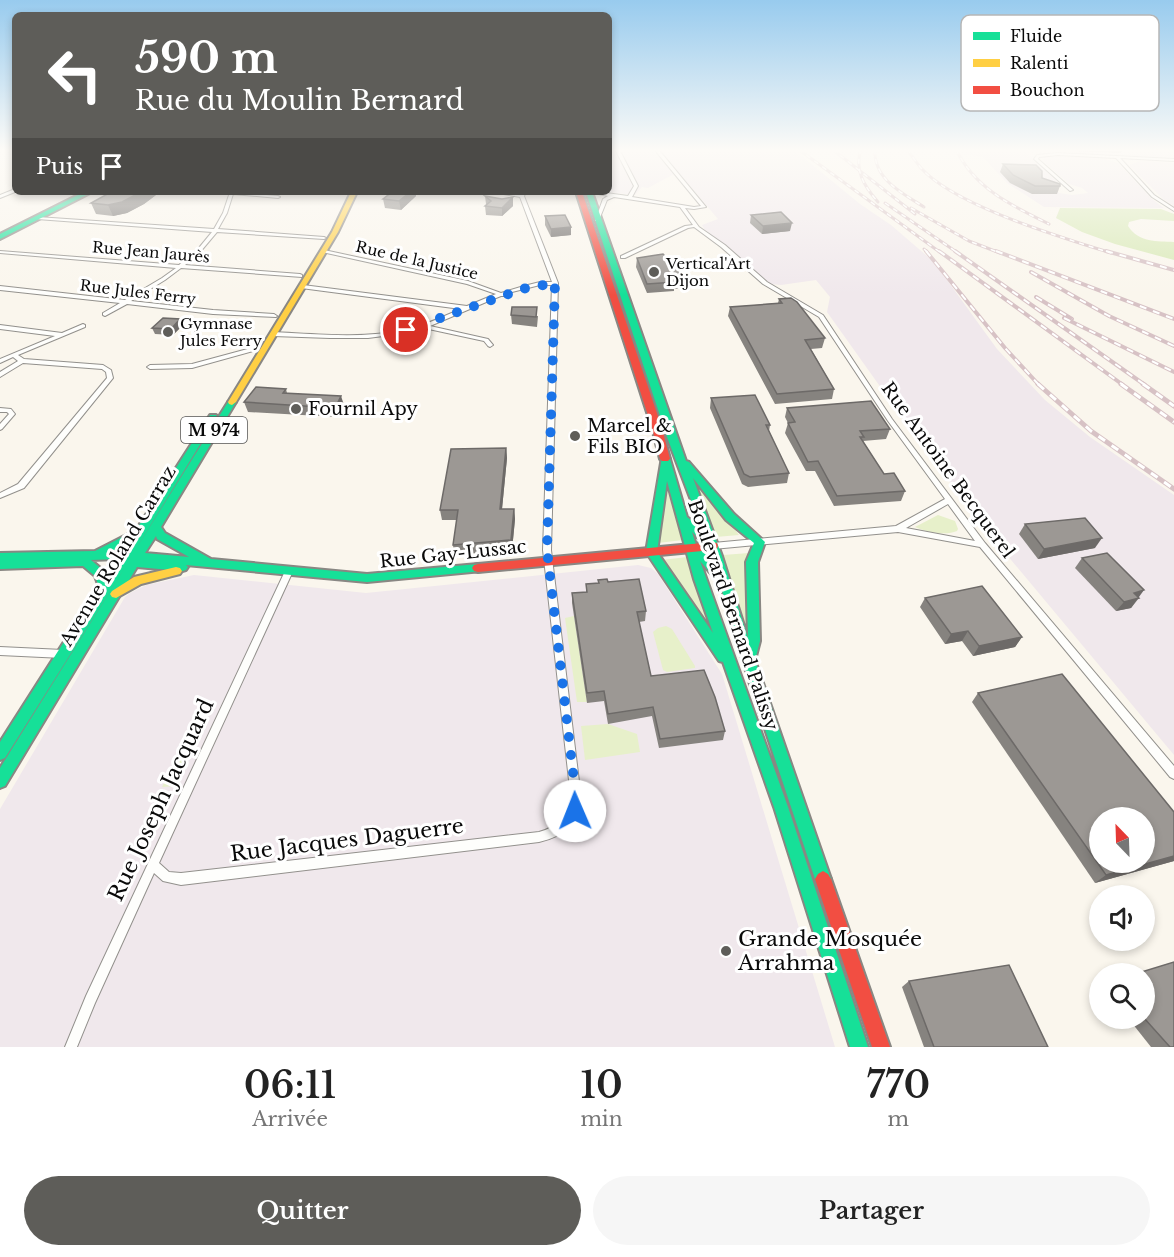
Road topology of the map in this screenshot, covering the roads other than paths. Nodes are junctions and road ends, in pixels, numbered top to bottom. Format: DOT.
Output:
graph roads {
  1 [pos="77,198"];
  2 [pos="231,198"];
  3 [pos="344,198"];
  4 [pos="351,198"];
  5 [pos="525,198"];
  6 [pos="581,198"];
  7 [pos="591,198"];
  8 [pos="608,198"];
  9 [pos="629,198"];
  10 [pos="697,198"];
  11 [pos="1156,198"];
  12 [pos="681,206"];
  13 [pos="1174,210"];
  14 [pos="37,218"];
  15 [pos="597,220"];
  16 [pos="695,226"];
  17 [pos="217,230"];
  18 [pos="0,237"];
  19 [pos="324,238"];
  20 [pos="324,251"];
  21 [pos="0,252"];
  22 [pos="623,257"];
  23 [pos="179,267"];
  24 [pos="302,281"];
  25 [pos="555,283"];
  26 [pos="0,288"];
  27 [pos="503,295"];
  28 [pos="125,303"];
  29 [pos="468,308"];
  30 [pos="105,314"];
  31 [pos="274,316"];
  32 [pos="83,326"];
  33 [pos="424,326"];
  34 [pos="0,327"];
  35 [pos="273,334"];
  36 [pos="64,335"];
  37 [pos="490,345"];
  38 [pos="255,349"];
  39 [pos="15,356"];
  40 [pos="0,361"];
  41 [pos="22,361"];
  42 [pos="150,367"];
  43 [pos="0,375"];
  44 [pos="0,410"];
  45 [pos="0,428"];
  46 [pos="680,457"];
  47 [pos="665,462"];
  48 [pos="0,496"];
  49 [pos="949,500"];
  50 [pos="682,516"];
  51 [pos="156,527"];
  52 [pos="898,529"];
  53 [pos="138,533"];
  54 [pos="760,542"];
  55 [pos="982,545"];
  56 [pos="713,546"];
  57 [pos="692,548"];
  58 [pos="651,552"];
  59 [pos="0,557"];
  60 [pos="123,558"];
  61 [pos="90,559"];
  62 [pos="136,559"];
  63 [pos="548,561"];
  64 [pos="0,565"];
  65 [pos="213,565"];
  66 [pos="191,568"];
  67 [pos="289,571"];
  68 [pos="726,585"];
  69 [pos="105,587"];
  70 [pos="113,597"];
  71 [pos="0,651"];
  72 [pos="63,654"];
  73 [pos="748,659"];
  74 [pos="732,670"];
  75 [pos="0,754"];
  76 [pos="1174,774"];
  77 [pos="0,781"];
  78 [pos="153,865"];
  79 [pos="71,1047"];
  80 [pos="859,1047"];
  81 [pos="881,1047"];
  1 -- 14 [label="main road"];
  2 -- 17 [label="street"];
  3 -- 19 [label="main road, Avenue Roland Carraz / M 974"];
  4 -- 20 [label="main road, Avenue Roland Carraz / M 974"];
  5 -- 25 [label="street"];
  6 -- 47 [label="main road, Boulevard Bernard Palissy"];
  7 -- 15 [label="main road, Boulevard Bernard Palissy"];
  8 -- 15 [label="street"];
  9 -- 12 [label="street"];
  10 -- 12 [label="street"];
  11 -- 13 [label="street"];
  12 -- 16 [label="street, Rue Antoine Becquerel"];
  14 -- 17 [label="street"];
  14 -- 18 [label="main road"];
  15 -- 46 [label="main road, Boulevard Bernard Palissy"];
  16 -- 22 [label="street"];
  16 -- 49 [label="street, Rue Antoine Becquerel"];
  17 -- 19 [label="street"];
  17 -- 23 [label="street"];
  19 -- 24 [label="main road, Avenue Roland Carraz / M 974"];
  20 -- 24 [label="main road, Avenue Roland Carraz / M 974"];
  20 -- 27 [label="street, Rue de la Justice"];
  21 -- 23 [label="street, Rue Jean Jaurès"];
  23 -- 24 [label="street, Rue Jean Jaurès"];
  23 -- 28 [label="street"];
  24 -- 29 [label="street, Rue Jean Jaurès"];
  24 -- 31 [label="main road, Avenue Roland Carraz / M 974"];
  24 -- 35 [label="main road, Avenue Roland Carraz / M 974"];
  25 -- 27 [label="street"];
  25 -- 63 [label="street"];
  26 -- 28 [label="street, Rue Jules Ferry"];
  27 -- 29 [label="street"];
  28 -- 30 [label="street"];
  28 -- 31 [label="street, Rue Jules Ferry"];
  29 -- 33 [label="street"];
  31 -- 38 [label="main road, Avenue Roland Carraz / M 974"];
  32 -- 36 [label="street"];
  33 -- 35 [label="street"];
  33 -- 37 [label="street"];
  34 -- 36 [label="street"];
  35 -- 51 [label="main road, Avenue Roland Carraz / M 974"];
  36 -- 39 [label="street"];
  38 -- 42 [label="street"];
  38 -- 53 [label="main road, Avenue Roland Carraz / M 974"];
  39 -- 40 [label="street"];
  39 -- 41 [label="street"];
  41 -- 43 [label="street"];
  41 -- 48 [label="street"];
  44 -- 45 [label="street"];
  46 -- 54 [label="main road"];
  46 -- 56 [label="main road, Boulevard Bernard Palissy"];
  47 -- 50 [label="main road, Boulevard Bernard Palissy"];
  47 -- 58 [label="main road"];
  49 -- 52 [label="street"];
  49 -- 55 [label="street, Rue Antoine Becquerel"];
  50 -- 56 [label="main road"];
  50 -- 57 [label="main road, Boulevard Bernard Palissy"];
  51 -- 62 [label="main road, Avenue Roland Carraz / M 974"];
  51 -- 65 [label="main road"];
  52 -- 54 [label="street, Rue Gay-Lussac"];
  52 -- 55 [label="street, Rue Gay-Lussac"];
  53 -- 60 [label="main road, Avenue Roland Carraz / M 974"];
  53 -- 61 [label="main road"];
  54 -- 56 [label="street, Rue Gay-Lussac"];
  54 -- 73 [label="main road"];
  55 -- 76 [label="street, Rue Antoine Becquerel"];
  56 -- 57 [label="main road, Rue Gay-Lussac"];
  56 -- 68 [label="main road, Boulevard Bernard Palissy"];
  57 -- 58 [label="main road, Rue Gay-Lussac"];
  57 -- 68 [label="main road"];
  57 -- 74 [label="main road, Boulevard Bernard Palissy"];
  58 -- 63 [label="main road, Rue Gay-Lussac"];
  58 -- 74 [label="main road"];
  59 -- 61 [label="main road"];
  60 -- 61 [label="main road"];
  60 -- 62 [label="main road"];
  60 -- 69 [label="main road, Avenue Roland Carraz / M 974"];
  61 -- 64 [label="main road"];
  61 -- 69 [label="main road"];
  62 -- 65 [label="main road, Rue Gay-Lussac"];
  62 -- 66 [label="main road, Rue Gay-Lussac"];
  62 -- 70 [label="main road, Avenue Roland Carraz / M 974"];
  63 -- 67 [label="main road, Rue Gay-Lussac"];
  63 -- 78 [label="street, Rue Jacques Daguerre"];
  65 -- 66 [label="main road, Rue Gay-Lussac"];
  65 -- 67 [label="main road, Rue Gay-Lussac"];
  66 -- 70 [label="main road"];
  67 -- 78 [label="street, Rue Joseph Jacquard"];
  68 -- 73 [label="main road, Boulevard Bernard Palissy"];
  69 -- 72 [label="main road, Avenue Roland Carraz / M 974"];
  70 -- 77 [label="main road, Avenue Roland Carraz / M 974"];
  71 -- 72 [label="street"];
  72 -- 75 [label="main road, Avenue Roland Carraz / M 974"];
  73 -- 81 [label="main road, Boulevard Bernard Palissy"];
  74 -- 80 [label="main road, Boulevard Bernard Palissy"];
  78 -- 79 [label="street, Rue Joseph Jacquard"];
}
